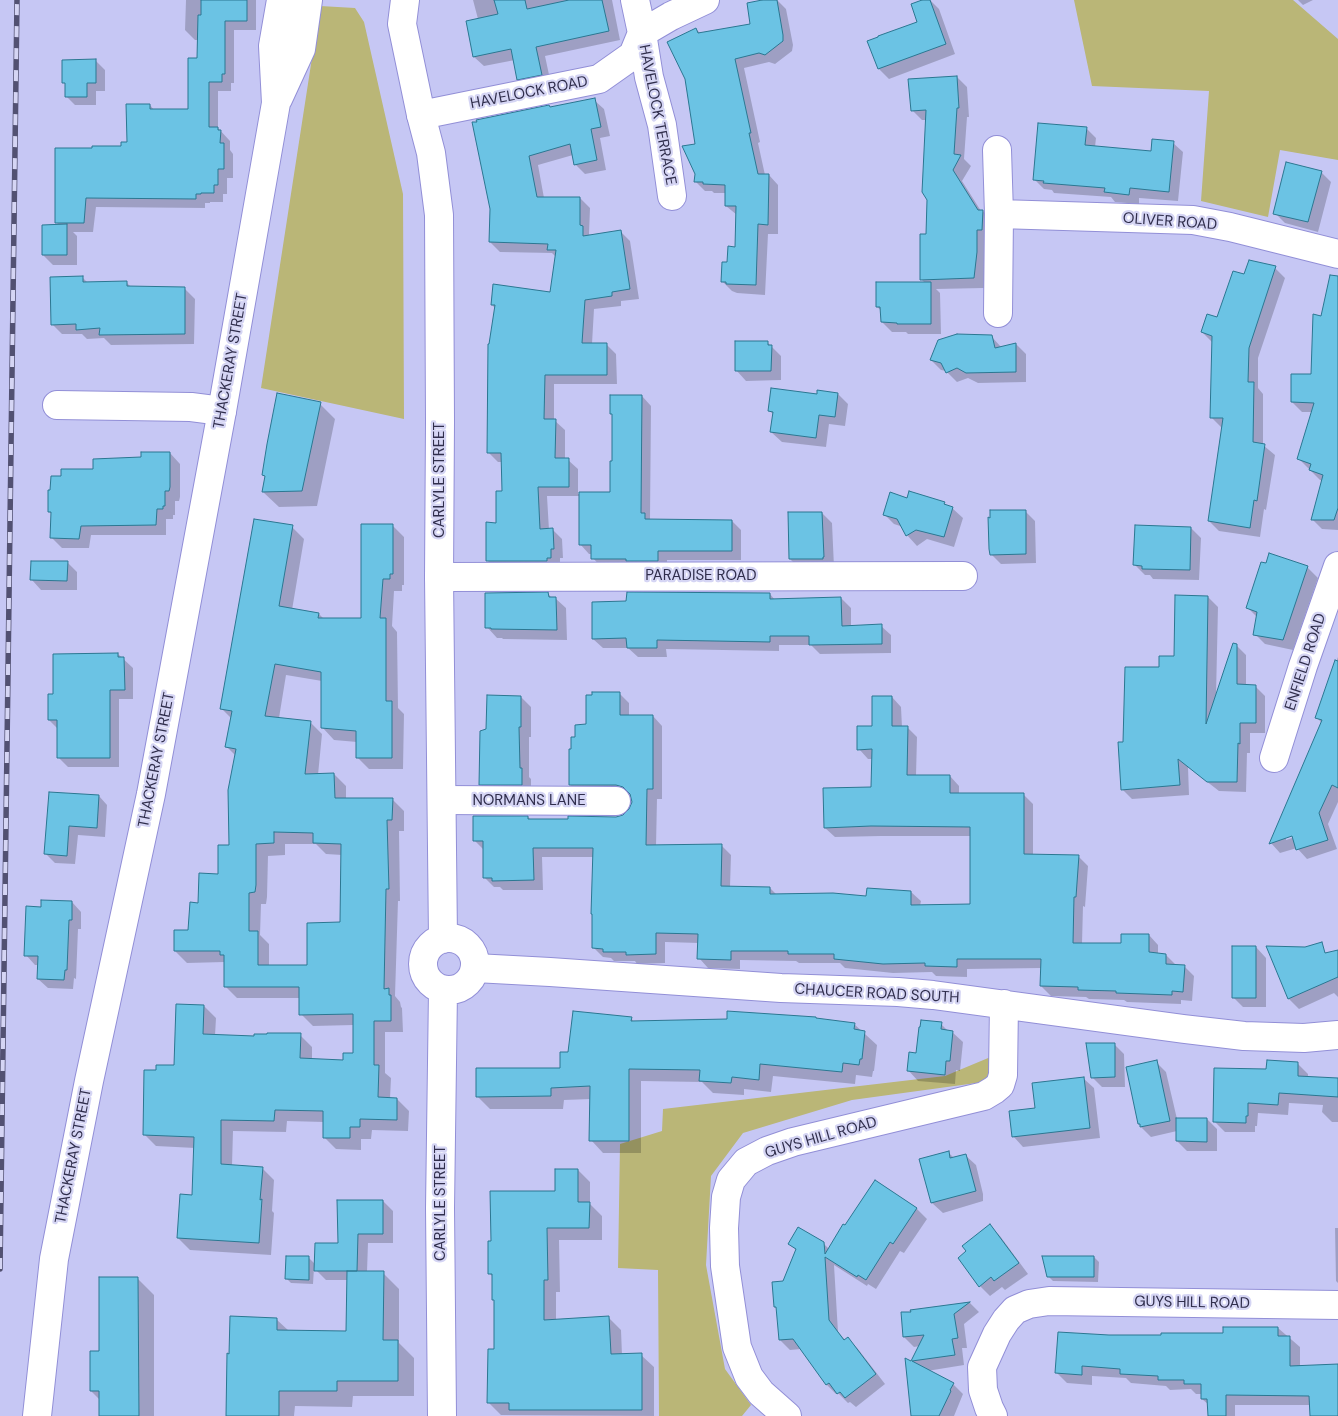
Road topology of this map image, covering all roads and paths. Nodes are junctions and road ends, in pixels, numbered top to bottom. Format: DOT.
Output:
graph roads {
  1 [pos="281,0"];
  2 [pos="308,0"];
  3 [pos="384,0"];
  4 [pos="635,0"];
  5 [pos="705,0"];
  6 [pos="404,12"];
  7 [pos="642,33"];
  8 [pos="276,103"];
  9 [pos="421,115"];
  10 [pos="997,150"];
  11 [pos="672,196"];
  12 [pos="999,214"];
  13 [pos="1338,254"];
  14 [pos="998,313"];
  15 [pos="57,405"];
  16 [pos="222,411"];
  17 [pos="1338,566"];
  18 [pos="963,576"];
  19 [pos="439,577"];
  20 [pos="1274,758"];
  21 [pos="442,800"];
  22 [pos="616,801"];
  23 [pos="443,939"];
  24 [pos="475,968"];
  25 [pos="443,990"];
  26 [pos="1004,1004"];
  27 [pos="1338,1035"];
  28 [pos="1338,1305"];
  29 [pos="36,1416"];
  30 [pos="442,1416"];
  31 [pos="787,1416"];
  32 [pos="993,1416"];
  1 -- 8 [label="street, THACKERAY STREET"];
  2 -- 8 [label="street, THACKERAY STREET"];
  3 -- 6 [label="street, CARLYLE STREET"];
  4 -- 7 [label="street"];
  5 -- 7 [label="street"];
  6 -- 9 [label="street, CARLYLE STREET"];
  7 -- 9 [label="street, HAVELOCK ROAD"];
  7 -- 11 [label="street, HAVELOCK TERRACE"];
  8 -- 16 [label="street, THACKERAY STREET"];
  9 -- 19 [label="street, CARLYLE STREET"];
  10 -- 12 [label="street"];
  12 -- 13 [label="street, OLIVER ROAD"];
  12 -- 14 [label="street"];
  15 -- 16 [label="street"];
  16 -- 29 [label="street, THACKERAY STREET"];
  17 -- 20 [label="street, ENFIELD ROAD"];
  18 -- 19 [label="street, PARADISE ROAD"];
  19 -- 21 [label="street, CARLYLE STREET"];
  21 -- 22 [label="street, NORMANS LANE"];
  21 -- 23 [label="street, CARLYLE STREET"];
  23 -- 24 [label="street"];
  23 -- 25 [label="street"];
  24 -- 25 [label="street"];
  24 -- 26 [label="street, CHAUCER ROAD SOUTH"];
  25 -- 30 [label="street, CARLYLE STREET"];
  26 -- 27 [label="street, CHAUCER ROAD SOUTH"];
  26 -- 31 [label="street, GUYS HILL ROAD"];
  28 -- 32 [label="street, GUYS HILL ROAD"];
}
